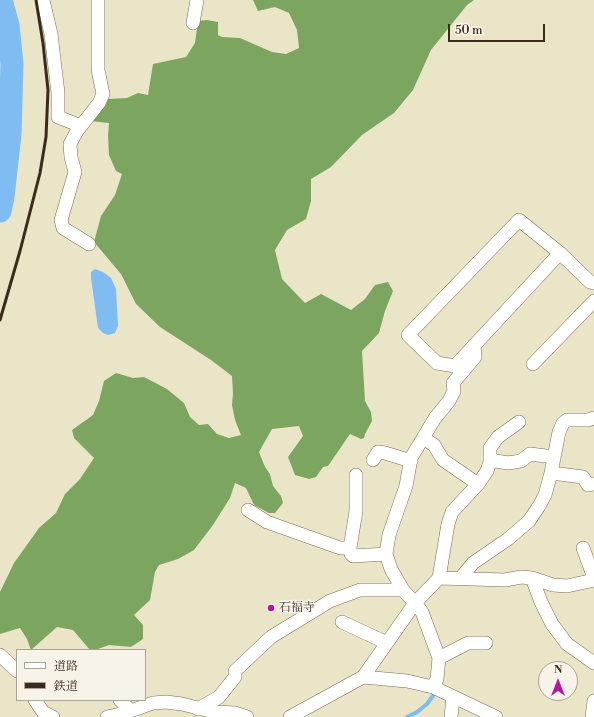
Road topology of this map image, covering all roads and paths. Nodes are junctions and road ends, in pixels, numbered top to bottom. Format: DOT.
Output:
graph roads {
  1 [pos="43,0"];
  2 [pos="98,0"];
  3 [pos="197,0"];
  4 [pos="193,23"];
  5 [pos="81,126"];
  6 [pos="89,244"];
  7 [pos="560,253"];
  8 [pos="594,283"];
  9 [pos="594,301"];
  10 [pos="474,345"];
  11 [pos="533,364"];
  12 [pos="594,418"];
  13 [pos="519,422"];
  14 [pos="423,438"];
  15 [pos="554,456"];
  16 [pos="373,460"];
  17 [pos="490,460"];
  18 [pos="411,462"];
  19 [pos="551,473"];
  20 [pos="356,475"];
  21 [pos="478,484"];
  22 [pos="594,484"];
  23 [pos="248,510"];
  24 [pos="350,548"];
  25 [pos="583,548"];
  26 [pos="386,554"];
  27 [pos="439,578"];
  28 [pos="461,578"];
  29 [pos="532,578"];
  30 [pos="594,579"];
  31 [pos="403,590"];
  32 [pos="415,603"];
  33 [pos="342,622"];
  34 [pos="387,643"];
  35 [pos="486,643"];
  36 [pos="0,655"];
  37 [pos="439,658"];
  38 [pos="594,663"];
  39 [pos="16,671"];
  40 [pos="363,677"];
  41 [pos="433,687"];
  42 [pos="152,695"];
  43 [pos="453,697"];
  44 [pos="594,700"];
  45 [pos="36,701"];
  46 [pos="121,701"];
  47 [pos="166,702"];
  48 [pos="198,709"];
  49 [pos="131,711"];
  50 [pos="53,717"];
  51 [pos="107,717"];
  52 [pos="247,717"];
  53 [pos="290,717"];
  54 [pos="451,717"];
  55 [pos="496,717"];
  56 [pos="592,717"];
  1 -- 5 [label="street"];
  2 -- 5 [label="street"];
  3 -- 4 [label="street"];
  5 -- 6 [label="street"];
  7 -- 8 [label="street"];
  7 -- 10 [label="street"];
  7 -- 10 [label="street"];
  9 -- 11 [label="street"];
  10 -- 14 [label="street"];
  12 -- 15 [label="street"];
  13 -- 17 [label="street"];
  14 -- 18 [label="street"];
  14 -- 21 [label="street"];
  15 -- 17 [label="street"];
  15 -- 19 [label="street"];
  16 -- 18 [label="street"];
  17 -- 21 [label="street"];
  18 -- 26 [label="street"];
  19 -- 22 [label="street"];
  19 -- 28 [label="street"];
  20 -- 24 [label="street"];
  21 -- 27 [label="street"];
  23 -- 24 [label="street"];
  24 -- 26 [label="street"];
  25 -- 30 [label="street"];
  26 -- 31 [label="street"];
  27 -- 28 [label="street"];
  27 -- 32 [label="street"];
  28 -- 29 [label="street"];
  29 -- 30 [label="street"];
  29 -- 38 [label="street"];
  31 -- 32 [label="street"];
  31 -- 48 [label="street"];
  32 -- 34 [label="street"];
  32 -- 37 [label="street"];
  33 -- 34 [label="street"];
  34 -- 40 [label="street"];
  35 -- 37 [label="street"];
  36 -- 39 [label="street"];
  37 -- 41 [label="street"];
  40 -- 41 [label="street"];
  40 -- 53 [label="street"];
  41 -- 43 [label="street"];
  42 -- 47 [label="street"];
  43 -- 54 [label="street"];
  43 -- 55 [label="street"];
  44 -- 56 [label="street"];
  45 -- 50 [label="street"];
  46 -- 49 [label="street"];
  47 -- 48 [label="street"];
  47 -- 49 [label="street"];
  48 -- 52 [label="street"];
  49 -- 51 [label="street"];
}
